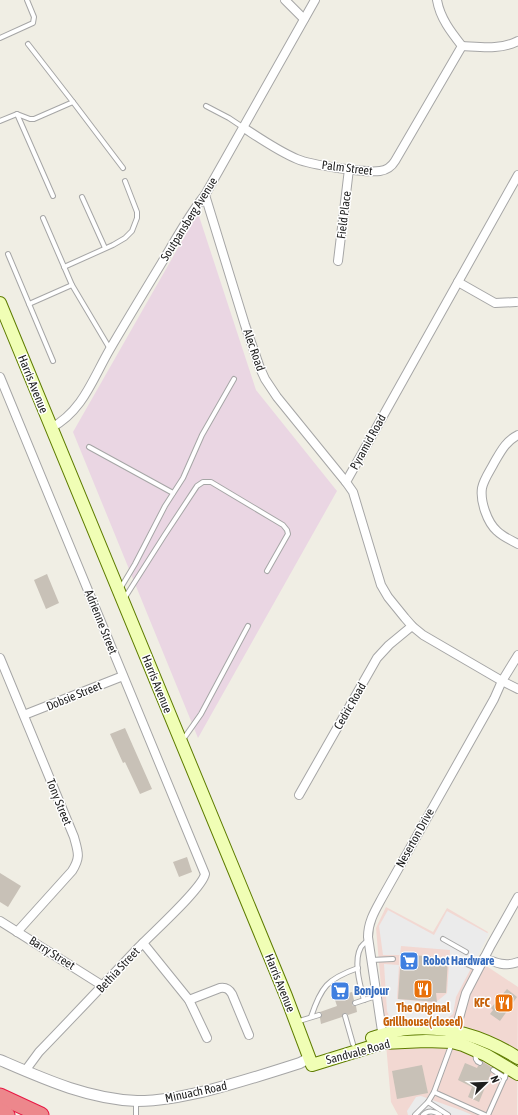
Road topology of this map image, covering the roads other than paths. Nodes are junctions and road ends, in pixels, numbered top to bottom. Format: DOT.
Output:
graph roads {
  1 [pos="27,0"];
  2 [pos="285,0"];
  3 [pos="315,0"];
  4 [pos="437,0"];
  5 [pos="304,19"];
  6 [pos="0,38"];
  7 [pos="518,41"];
  8 [pos="28,44"];
  9 [pos="462,46"];
  10 [pos="73,102"];
  11 [pos="206,106"];
  12 [pos="17,114"];
  13 [pos="0,121"];
  14 [pos="244,128"];
  15 [pos="123,168"];
  16 [pos="349,169"];
  17 [pos="518,175"];
  18 [pos="125,181"];
  19 [pos="205,195"];
  20 [pos="53,196"];
  21 [pos="82,197"];
  22 [pos="43,218"];
  23 [pos="105,248"];
  24 [pos="8,254"];
  25 [pos="338,261"];
  26 [pos="64,267"];
  27 [pos="458,282"];
  28 [pos="72,285"];
  29 [pos="516,302"];
  30 [pos="0,303"];
  31 [pos="30,304"];
  32 [pos="110,350"];
  33 [pos="53,360"];
  34 [pos="0,377"];
  35 [pos="234,378"];
  36 [pos="51,428"];
  37 [pos="518,435"];
  38 [pos="89,447"];
  39 [pos="346,482"];
  40 [pos="173,494"];
  41 [pos="518,544"];
  42 [pos="267,571"];
  43 [pos="121,596"];
  44 [pos="248,626"];
  45 [pos="412,626"];
  46 [pos="518,655"];
  47 [pos="0,658"];
  48 [pos="123,676"];
  49 [pos="502,681"];
  50 [pos="518,689"];
  51 [pos="24,715"];
  52 [pos="181,743"];
  53 [pos="299,795"];
  54 [pos="203,868"];
  55 [pos="518,897"];
  56 [pos="0,921"];
  57 [pos="17,932"];
  58 [pos="443,939"];
  59 [pos="368,940"];
  60 [pos="143,943"];
  61 [pos="466,952"];
  62 [pos="484,958"];
  63 [pos="393,959"];
  64 [pos="371,960"];
  65 [pos="460,961"];
  66 [pos="518,962"];
  67 [pos="358,968"];
  68 [pos="478,969"];
  69 [pos="103,986"];
  70 [pos="377,996"];
  71 [pos="189,1000"];
  72 [pos="364,1000"];
  73 [pos="355,1002"];
  74 [pos="319,1015"];
  75 [pos="345,1016"];
  76 [pos="311,1017"];
  77 [pos="296,1022"];
  78 [pos="249,1034"];
  79 [pos="454,1037"];
  80 [pos="207,1038"];
  81 [pos="383,1039"];
  82 [pos="353,1044"];
  83 [pos="476,1050"];
  84 [pos="518,1058"];
  85 [pos="0,1060"];
  86 [pos="307,1062"];
  87 [pos="480,1063"];
  88 [pos="493,1070"];
  89 [pos="25,1071"];
  90 [pos="511,1073"];
  91 [pos="434,1092"];
  92 [pos="0,1096"];
  93 [pos="136,1101"];
  94 [pos="428,1102"];
  95 [pos="0,1111"];
  96 [pos="7,1115"];
  97 [pos="41,1115"];
  98 [pos="136,1115"];
  99 [pos="415,1115"];
  100 [pos="423,1115"];
  101 [pos="439,1115"];
  102 [pos="448,1115"];
  103 [pos="487,1115"];
  1 -- 6 [label="lane"];
  2 -- 5 [label="street"];
  3 -- 5 [label="street, Soutpansberg Avenue"];
  4 -- 9 [label="street"];
  5 -- 14 [label="street, Soutpansberg Avenue"];
  7 -- 9 [label="street"];
  8 -- 10 [label="lane"];
  9 -- 16 [label="street, Palm Street"];
  10 -- 12 [label="lane"];
  10 -- 15 [label="lane"];
  11 -- 14 [label="lane"];
  12 -- 13 [label="lane"];
  12 -- 20 [label="lane"];
  14 -- 16 [label="street, Palm Street"];
  14 -- 19 [label="street, Soutpansberg Avenue"];
  16 -- 25 [label="street, Field Place"];
  17 -- 27 [label="street, Pyramid Road"];
  18 -- 23 [label="lane"];
  19 -- 32 [label="street, Soutpansberg Avenue"];
  19 -- 39 [label="street, Alec Road"];
  21 -- 23 [label="lane"];
  22 -- 26 [label="lane"];
  23 -- 26 [label="lane"];
  24 -- 31 [label="lane"];
  26 -- 28 [label="lane"];
  27 -- 29 [label="street"];
  27 -- 39 [label="street, Pyramid Road"];
  28 -- 31 [label="lane"];
  28 -- 32 [label="lane"];
  30 -- 36 [label="main road, Harris Avenue"];
  31 -- 33 [label="lane"];
  32 -- 36 [label="street, Soutpansberg Avenue"];
  34 -- 48 [label="street, Adrienne Street"];
  35 -- 40 [label="lane"];
  36 -- 43 [label="main road, Harris Avenue"];
  37 -- 41 [label="street"];
  38 -- 40 [label="lane"];
  39 -- 45 [label="street, Pyramid Road"];
  40 -- 43 [label="lane"];
  42 -- 43 [label="lane"];
  43 -- 52 [label="main road, Harris Avenue"];
  44 -- 52 [label="lane"];
  45 -- 49 [label="street, Pyramid Road"];
  45 -- 53 [label="street, Cedric Road"];
  46 -- 49 [label="street, Neserton Drive"];
  47 -- 51 [label="street, Tony Street"];
  48 -- 51 [label="street, Dobsie Street"];
  48 -- 54 [label="street, Adrienne Street"];
  49 -- 50 [label="street, Pyramid Road"];
  49 -- 59 [label="street, Neserton Drive"];
  51 -- 57 [label="street, Tony Street"];
  52 -- 77 [label="main road, Harris Avenue"];
  54 -- 60 [label="street, Bethia Street"];
  55 -- 62 [label="street"];
  56 -- 57 [label="street, Barry Street"];
  57 -- 69 [label="street, Barry Street"];
  58 -- 61 [label="lane"];
  59 -- 64 [label="street, Neserton Drive"];
  59 -- 67 [label="lane"];
  60 -- 69 [label="street, Bethia Street"];
  60 -- 71 [label="street"];
  62 -- 66 [label="street"];
  62 -- 68 [label="street"];
  63 -- 64 [label="lane"];
  64 -- 70 [label="street, Neserton Drive"];
  65 -- 68 [label="lane"];
  67 -- 72 [label="lane"];
  67 -- 76 [label="lane"];
  68 -- 79 [label="street"];
  69 -- 89 [label="street, Bethia Street"];
  70 -- 72 [label="lane"];
  70 -- 81 [label="street, Neserton Drive"];
  71 -- 78 [label="street"];
  71 -- 80 [label="street"];
  72 -- 73 [label="lane"];
  74 -- 76 [label="lane"];
  75 -- 82 [label="lane"];
  76 -- 77 [label="lane"];
  77 -- 86 [label="main road, Harris Avenue"];
  79 -- 81 [label="main road, Sandvale Road"];
  79 -- 83 [label="main road, Sandvale Road"];
  79 -- 84 [label="main road, Sandvale Road"];
  79 -- 91 [label="lane"];
  81 -- 82 [label="main road, Sandvale Road"];
  81 -- 86 [label="main road, Sandvale Road"];
  82 -- 86 [label="main road, Sandvale Road"];
  83 -- 87 [label="lane"];
  83 -- 90 [label="main road, Sandvale Road"];
  85 -- 89 [label="street, Minuach Road"];
  86 -- 93 [label="street, Minuach Road"];
  88 -- 90 [label="lane"];
  89 -- 93 [label="street, Minuach Road"];
  90 -- 103 [label="lane"];
  91 -- 94 [label="lane"];
  91 -- 103 [label="lane"];
  92 -- 97 [label="highway"];
  93 -- 98 [label="lane"];
  94 -- 99 [label="lane"];
  94 -- 102 [label="lane"];
  95 -- 96 [label="highway"];
  100 -- 101 [label="lane"];
}
